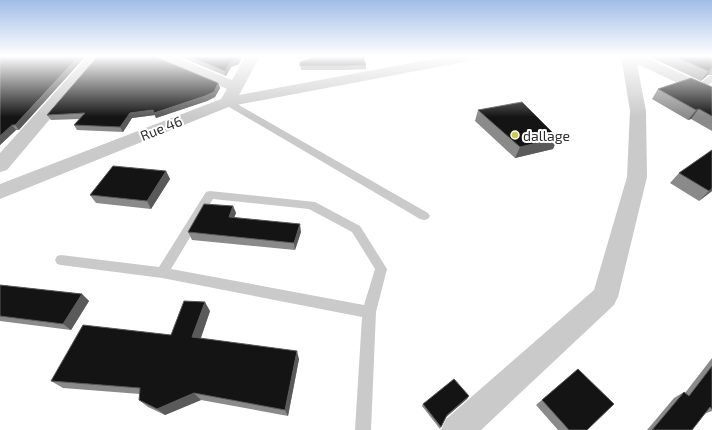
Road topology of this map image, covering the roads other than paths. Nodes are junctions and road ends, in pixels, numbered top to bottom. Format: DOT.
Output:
graph roads {
  1 [pos="78,76"];
  2 [pos="209,76"];
  3 [pos="243,76"];
  4 [pos="366,76"];
  5 [pos="632,76"];
  6 [pos="674,76"];
  7 [pos="712,78"];
  8 [pos="237,87"];
  9 [pos="706,91"];
  10 [pos="227,102"];
  11 [pos="0,165"];
  12 [pos="0,192"];
  13 [pos="424,216"];
  14 [pos="60,260"];
  15 [pos="162,273"];
  16 [pos="370,312"];
  17 [pos="363,430"];
  18 [pos="457,430"];
  1 -- 11 [label="street"];
  2 -- 8 [label="street"];
  3 -- 8 [label="street"];
  4 -- 10 [label="street, Rue 46"];
  5 -- 18 [label="street"];
  6 -- 9 [label="street"];
  7 -- 9 [label="lane"];
  8 -- 10 [label="street"];
  10 -- 12 [label="street, Rue 46"];
  10 -- 13 [label="lane"];
  14 -- 15 [label="lane"];
  15 -- 16 [label="lane"];
  15 -- 16 [label="lane"];
  16 -- 17 [label="lane"];
}
